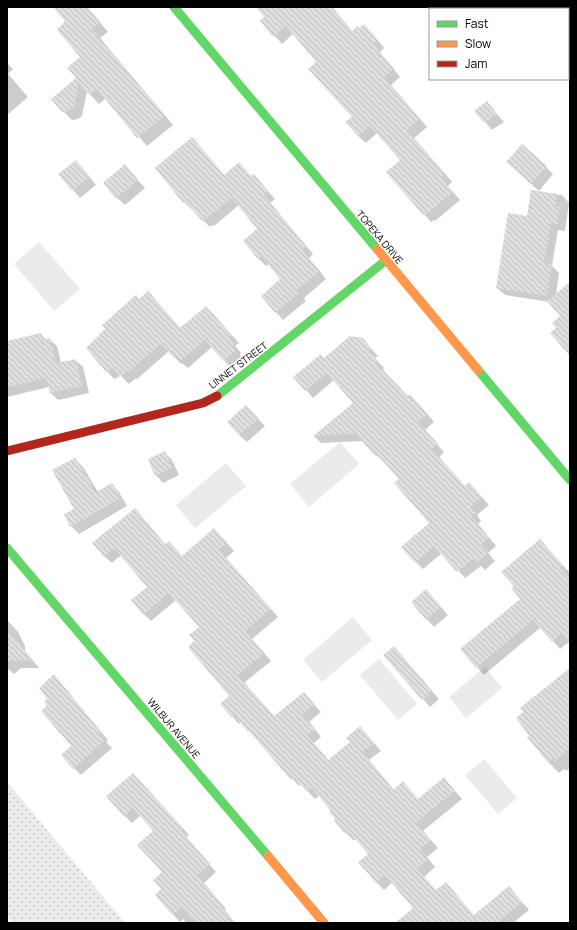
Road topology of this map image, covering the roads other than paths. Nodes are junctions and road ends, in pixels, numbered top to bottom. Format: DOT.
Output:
graph roads {
  1 [pos="174,7"];
  2 [pos="385,261"];
  3 [pos="7,451"];
  4 [pos="570,480"];
  5 [pos="7,548"];
  6 [pos="324,923"];
  1 -- 2 [label="street, TOPEKA DRIVE"];
  2 -- 3 [label="street, LINNET STREET"];
  2 -- 4 [label="street, TOPEKA DRIVE"];
  5 -- 6 [label="street, WILBUR AVENUE"];
}
